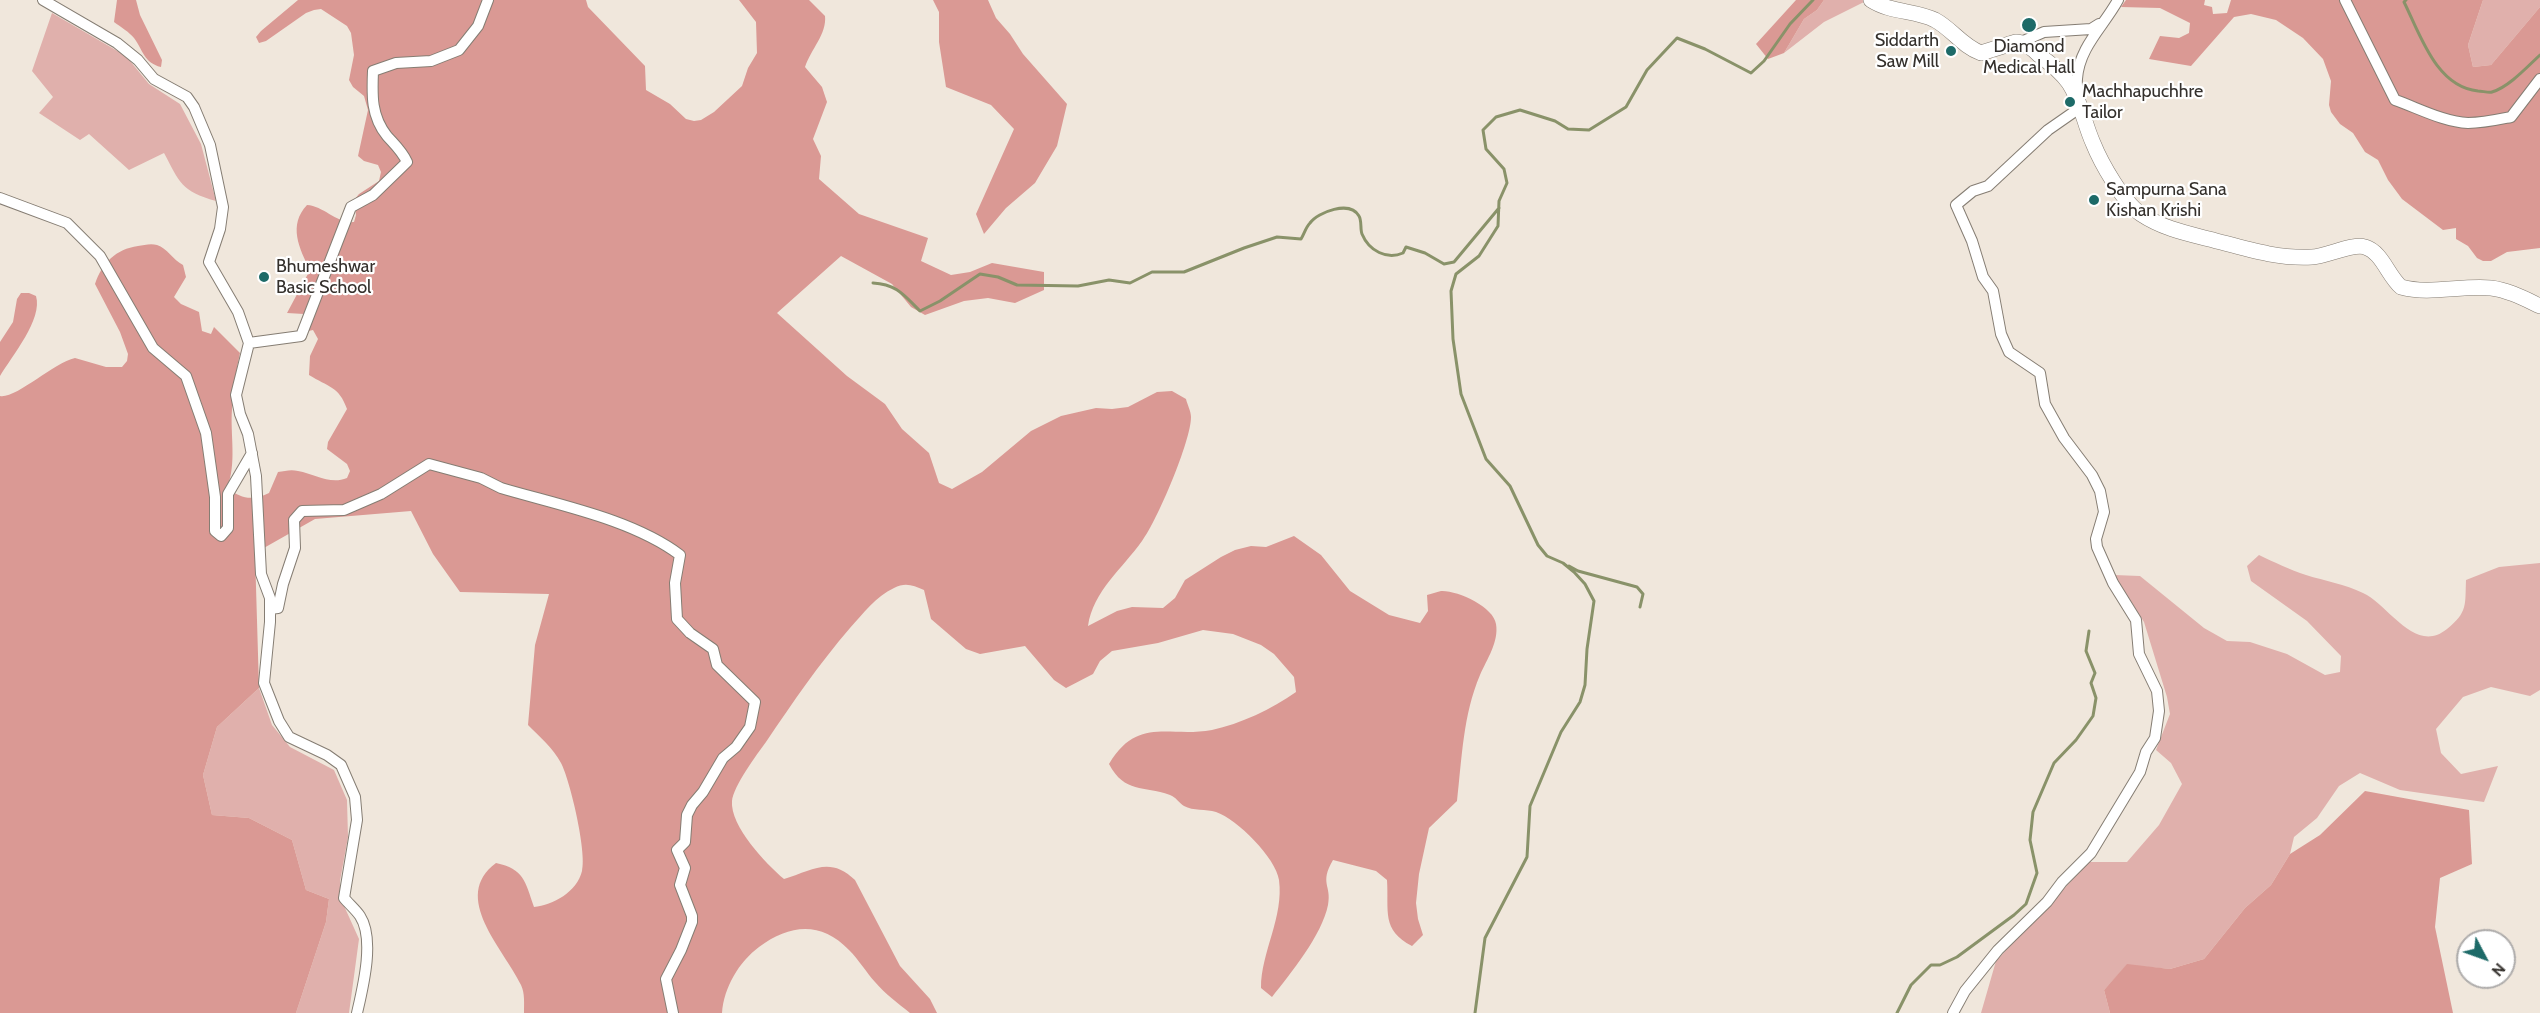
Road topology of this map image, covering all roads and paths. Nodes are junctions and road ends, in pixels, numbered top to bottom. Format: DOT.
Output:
graph roads {
  1 [pos="43,0"];
  2 [pos="488,0"];
  3 [pos="1872,0"];
  4 [pos="2118,0"];
  5 [pos="2345,0"];
  6 [pos="2102,23"];
  7 [pos="2020,42"];
  8 [pos="2540,80"];
  9 [pos="2081,107"];
  10 [pos="0,198"];
  11 [pos="2540,306"];
  12 [pos="249,343"];
  13 [pos="252,453"];
  14 [pos="270,609"];
  15 [pos="357,1013"];
  16 [pos="673,1013"];
  17 [pos="1953,1013"];
  1 -- 12 [label="street"];
  2 -- 12 [label="street"];
  3 -- 7 [label="main road"];
  4 -- 6 [label="street"];
  5 -- 8 [label="street"];
  6 -- 7 [label="street"];
  6 -- 9 [label="street"];
  7 -- 9 [label="main road"];
  9 -- 11 [label="main road"];
  9 -- 17 [label="street"];
  10 -- 13 [label="street"];
  12 -- 13 [label="street"];
  13 -- 14 [label="street"];
  14 -- 15 [label="street"];
  14 -- 16 [label="street"];
}
